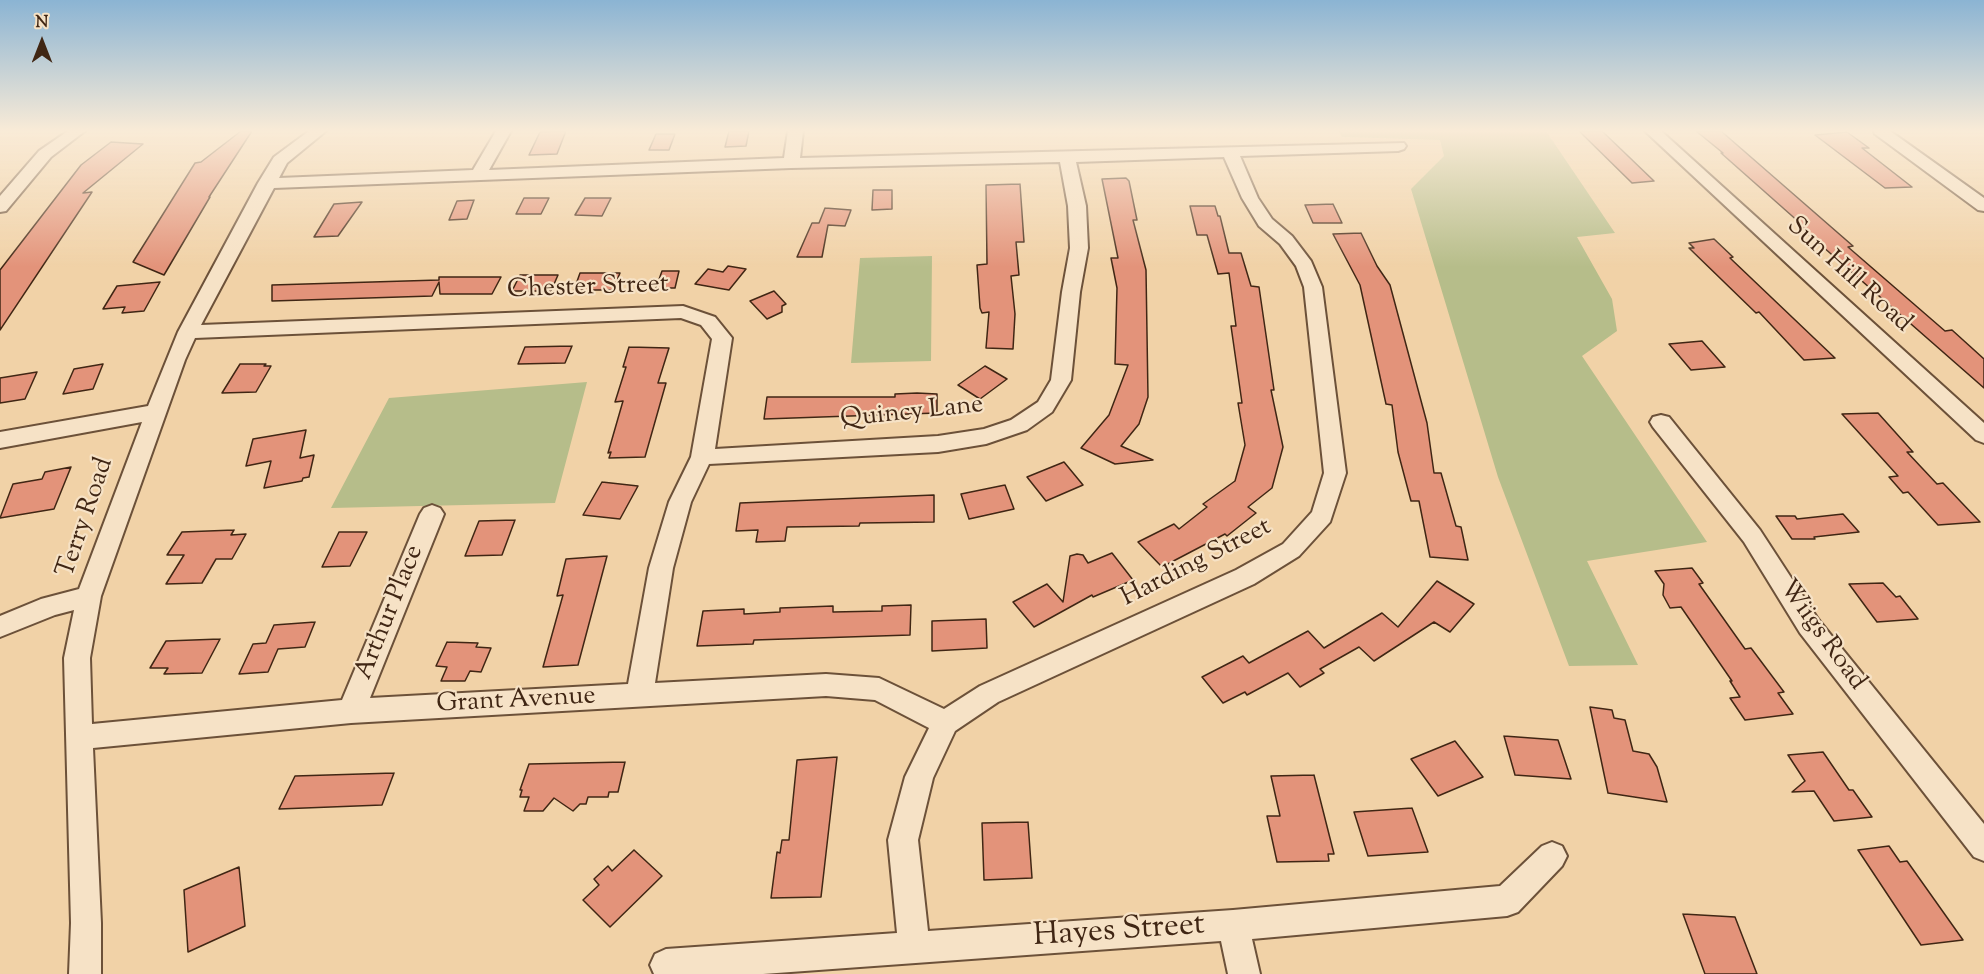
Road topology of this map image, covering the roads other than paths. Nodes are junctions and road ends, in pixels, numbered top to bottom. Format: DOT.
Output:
graph roads {
  1 [pos="26,176"];
  2 [pos="270,176"];
  3 [pos="439,176"];
  4 [pos="1071,176"];
  5 [pos="1241,176"];
  6 [pos="1703,176"];
  7 [pos="1944,176"];
  8 [pos="266,183"];
  9 [pos="1984,206"];
  10 [pos="0,207"];
  11 [pos="188,332"];
  12 [pos="156,412"];
  13 [pos="1661,422"];
  14 [pos="1984,435"];
  15 [pos="0,440"];
  16 [pos="702,457"];
  17 [pos="432,514"];
  18 [pos="89,596"];
  19 [pos="0,627"];
  20 [pos="640,694"];
  21 [pos="351,711"];
  22 [pos="945,723"];
  23 [pos="80,737"];
  24 [pos="1984,847"];
  25 [pos="1552,856"];
  26 [pos="1233,925"];
  27 [pos="914,948"];
  28 [pos="666,965"];
  29 [pos="85,974"];
  30 [pos="1244,974"];
  1 -- 10 [label="street"];
  2 -- 8 [label="street, Terry Road"];
  3 -- 8 [label="street"];
  4 -- 16 [label="street, Quincy Lane"];
  5 -- 22 [label="street, Harding Street"];
  6 -- 14 [label="street, Sun Hill Road"];
  7 -- 9 [label="street"];
  8 -- 11 [label="street, Terry Road"];
  11 -- 12 [label="street, Terry Road"];
  11 -- 16 [label="street, Chester Street"];
  12 -- 15 [label="street"];
  12 -- 18 [label="street, Terry Road"];
  13 -- 24 [label="street, Wiigs Road"];
  16 -- 20 [label="street, Chester Street"];
  17 -- 21 [label="street, Arthur Place"];
  18 -- 19 [label="street"];
  18 -- 23 [label="street, Terry Road"];
  20 -- 21 [label="street, Grant Avenue"];
  20 -- 22 [label="street, Grant Avenue"];
  21 -- 23 [label="street, Grant Avenue"];
  22 -- 27 [label="street"];
  23 -- 29 [label="street, Terry Road"];
  25 -- 26 [label="street, Hayes Street"];
  26 -- 27 [label="street, Hayes Street"];
  26 -- 30 [label="street"];
  27 -- 28 [label="street, Hayes Street"];
}
